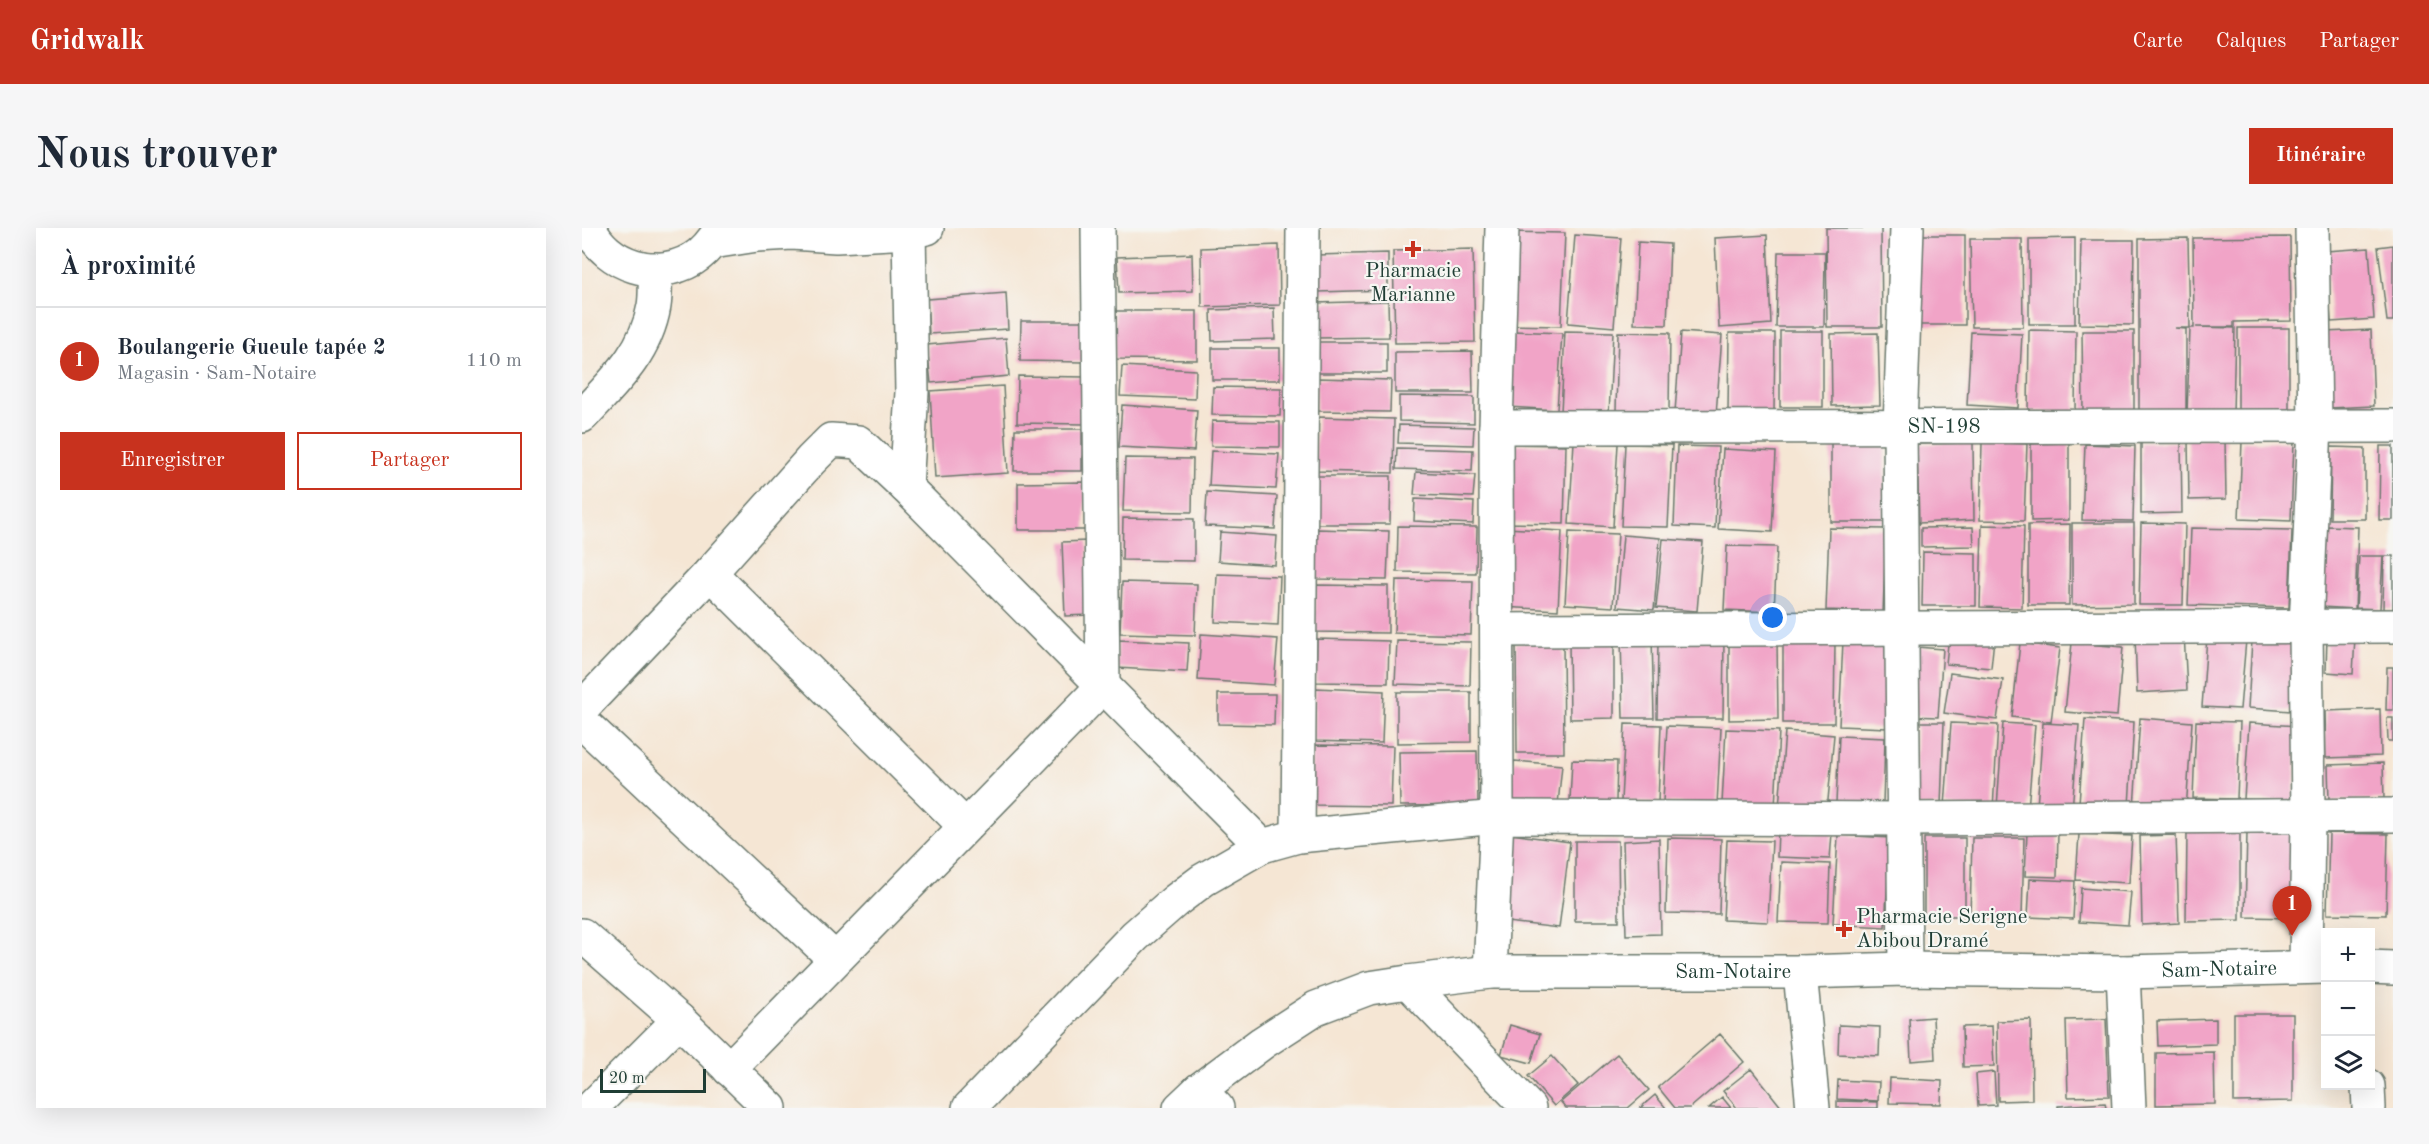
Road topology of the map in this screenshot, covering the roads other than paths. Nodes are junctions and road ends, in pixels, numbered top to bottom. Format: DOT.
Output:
graph roads {
  1 [pos="1098,228"];
  2 [pos="1303,228"];
  3 [pos="1502,228"];
  4 [pos="1907,228"];
  5 [pos="2312,228"];
  6 [pos="918,230"];
  7 [pos="717,235"];
  8 [pos="592,246"];
  9 [pos="655,269"];
  10 [pos="582,416"];
  11 [pos="2315,426"];
  12 [pos="2393,426"];
  13 [pos="1496,427"];
  14 [pos="1900,427"];
  15 [pos="906,487"];
  16 [pos="710,573"];
  17 [pos="2393,626"];
  18 [pos="2306,627"];
  19 [pos="1902,628"];
  20 [pos="1497,630"];
  21 [pos="1103,686"];
  22 [pos="582,708"];
  23 [pos="582,722"];
  24 [pos="2308,815"];
  25 [pos="2393,815"];
  26 [pos="1497,818"];
  27 [pos="1904,819"];
  28 [pos="965,826"];
  29 [pos="1298,836"];
  30 [pos="1262,846"];
  31 [pos="582,935"];
  32 [pos="835,959"];
  33 [pos="2316,967"];
  34 [pos="2375,967"];
  35 [pos="2393,968"];
  36 [pos="1905,969"];
  37 [pos="1490,972"];
  38 [pos="1800,972"];
  39 [pos="2123,972"];
  40 [pos="1408,982"];
  41 [pos="679,1020"];
  42 [pos="729,1069"];
  43 [pos="2368,1090"];
  44 [pos="1199,1102"];
  45 [pos="591,1108"];
  46 [pos="770,1108"];
  47 [pos="969,1108"];
  48 [pos="1529,1108"];
  49 [pos="1813,1108"];
  50 [pos="2129,1108"];
  51 [pos="2369,1108"];
  1 -- 21 [label="street"];
  2 -- 29 [label="street"];
  3 -- 13 [label="street"];
  4 -- 14 [label="street"];
  5 -- 11 [label="street"];
  6 -- 7 [label="street"];
  6 -- 15 [label="street"];
  7 -- 9 [label="street"];
  8 -- 9 [label="street"];
  9 -- 10 [label="street"];
  11 -- 12 [label="street, SN-198"];
  11 -- 14 [label="street, SN-198"];
  11 -- 18 [label="street"];
  13 -- 14 [label="street, SN-198"];
  13 -- 20 [label="street"];
  14 -- 19 [label="street"];
  15 -- 16 [label="street"];
  15 -- 21 [label="street"];
  16 -- 22 [label="street"];
  16 -- 28 [label="street"];
  17 -- 18 [label="street"];
  18 -- 19 [label="street"];
  18 -- 24 [label="street"];
  19 -- 20 [label="street"];
  19 -- 27 [label="street"];
  20 -- 26 [label="street"];
  21 -- 28 [label="street"];
  21 -- 30 [label="street"];
  23 -- 32 [label="street"];
  24 -- 25 [label="street"];
  24 -- 27 [label="street"];
  24 -- 33 [label="street"];
  26 -- 27 [label="street"];
  26 -- 29 [label="street"];
  26 -- 37 [label="street"];
  27 -- 36 [label="street"];
  28 -- 32 [label="street"];
  29 -- 30 [label="street"];
  30 -- 47 [label="street"];
  31 -- 41 [label="street"];
  32 -- 42 [label="street"];
  33 -- 39 [label="street, Sam-Notaire"];
  34 -- 35 [label="street"];
  36 -- 38 [label="street, Sam-Notaire"];
  36 -- 39 [label="street, Sam-Notaire"];
  37 -- 38 [label="street, Sam-Notaire"];
  37 -- 40 [label="street, Sam-Notaire"];
  38 -- 49 [label="street"];
  39 -- 50 [label="street"];
  40 -- 44 [label="street, Sam-Notaire"];
  40 -- 48 [label="street"];
  41 -- 42 [label="street"];
  41 -- 45 [label="street"];
  42 -- 46 [label="street"];
  43 -- 51 [label="street"];
}
